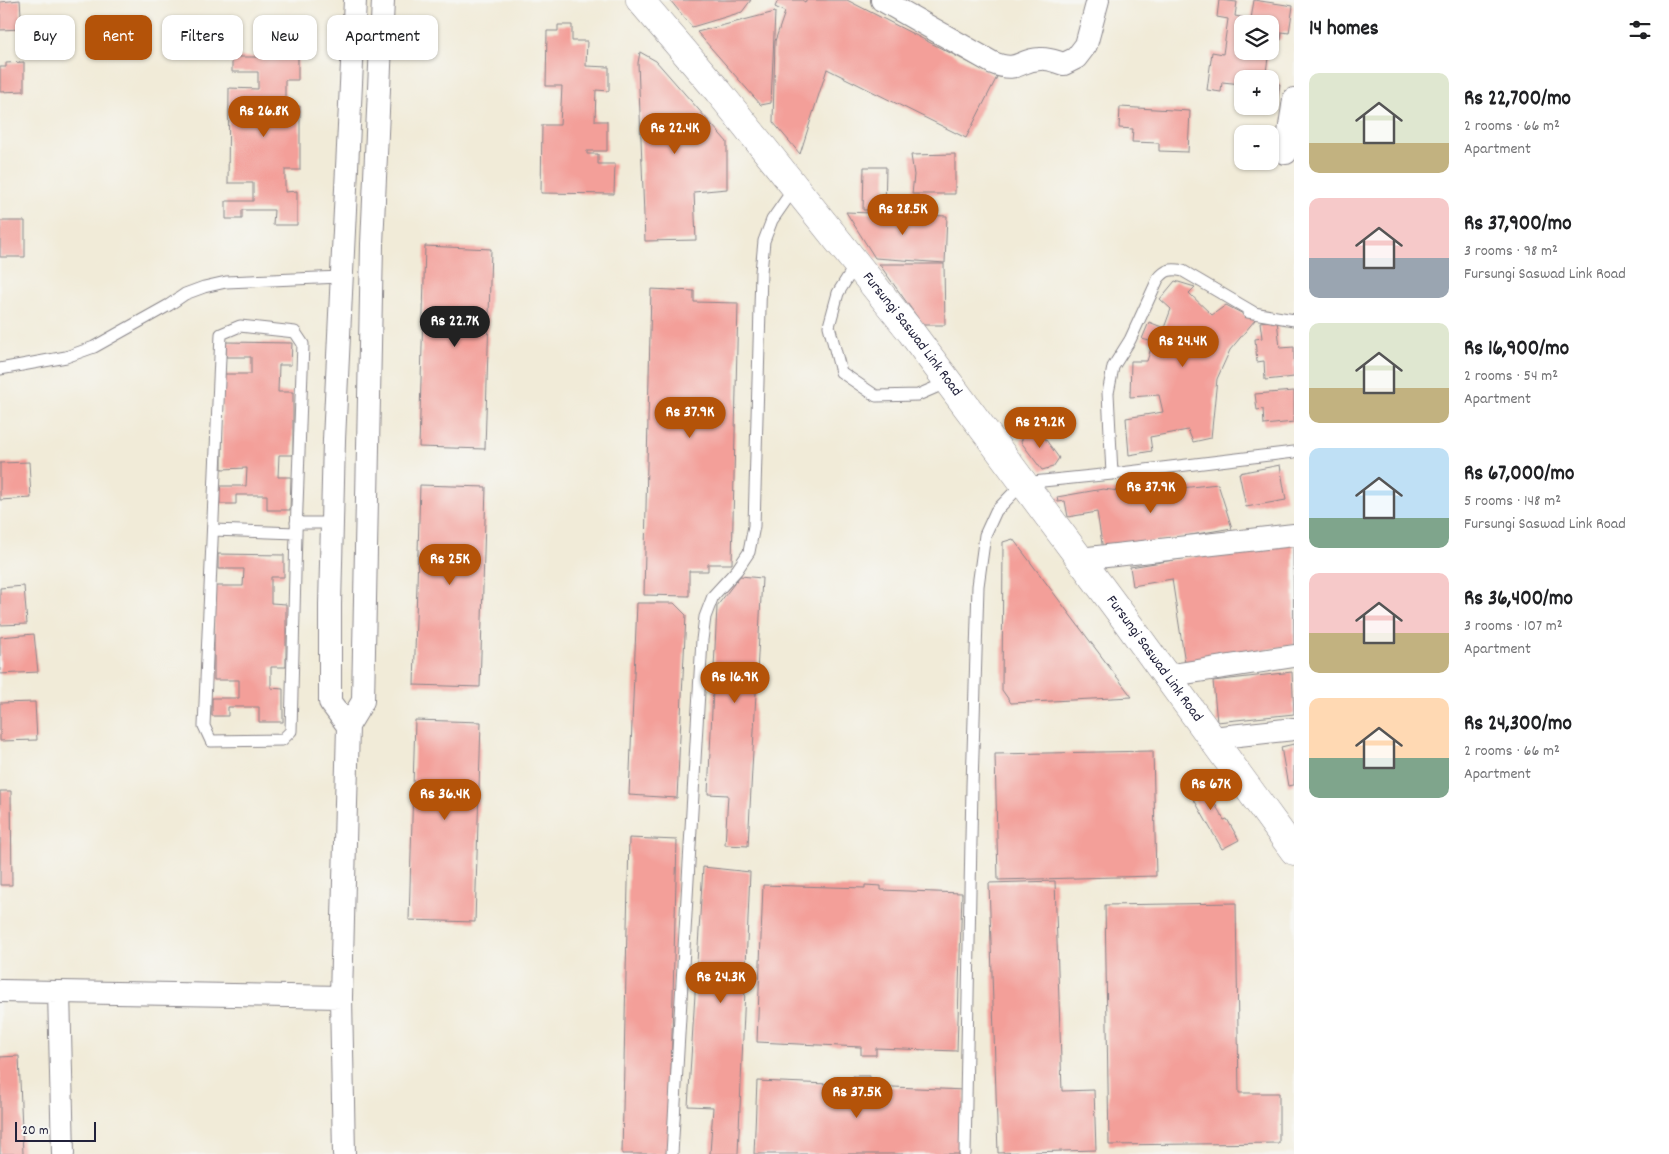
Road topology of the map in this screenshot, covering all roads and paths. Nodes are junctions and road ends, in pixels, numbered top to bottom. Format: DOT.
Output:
graph roads {
  1 [pos="354,0"];
  2 [pos="384,0"];
  3 [pos="640,0"];
  4 [pos="882,0"];
  5 [pos="1098,0"];
  6 [pos="1294,99"];
  7 [pos="1286,153"];
  8 [pos="795,187"];
  9 [pos="856,263"];
  10 [pos="340,277"];
  11 [pos="1294,320"];
  12 [pos="0,369"];
  13 [pos="948,382"];
  14 [pos="1294,452"];
  15 [pos="1112,474"];
  16 [pos="1024,483"];
  17 [pos="332,523"];
  18 [pos="296,528"];
  19 [pos="213,530"];
  20 [pos="1294,535"];
  21 [pos="1080,559"];
  22 [pos="1294,656"];
  23 [pos="1166,676"];
  24 [pos="348,726"];
  25 [pos="1294,729"];
  26 [pos="1212,738"];
  27 [pos="1294,851"];
  28 [pos="0,991"];
  29 [pos="59,992"];
  30 [pos="341,998"];
  31 [pos="63,1154"];
  32 [pos="344,1154"];
  33 [pos="672,1154"];
  34 [pos="965,1154"];
  1 -- 10 [label="street"];
  2 -- 24 [label="street"];
  3 -- 8 [label="street, Fursungi Saswad Link Road"];
  4 -- 5 [label="street"];
  6 -- 7 [label="street"];
  8 -- 9 [label="street, Fursungi Saswad Link Road"];
  8 -- 33 [label="lane"];
  9 -- 13 [label="street, Fursungi Saswad Link Road"];
  9 -- 13 [label="lane"];
  10 -- 12 [label="lane"];
  10 -- 17 [label="street"];
  11 -- 15 [label="lane"];
  13 -- 16 [label="street, Fursungi Saswad Link Road"];
  14 -- 15 [label="lane"];
  15 -- 16 [label="lane"];
  16 -- 21 [label="street, Fursungi Saswad Link Road"];
  16 -- 34 [label="lane"];
  17 -- 18 [label="lane"];
  17 -- 24 [label="street"];
  18 -- 19 [label="lane"];
  18 -- 19 [label="lane"];
  18 -- 19 [label="lane"];
  20 -- 21 [label="street"];
  21 -- 23 [label="street, Fursungi Saswad Link Road"];
  22 -- 23 [label="street"];
  23 -- 26 [label="street, Fursungi Saswad Link Road"];
  24 -- 30 [label="street"];
  25 -- 26 [label="street"];
  26 -- 27 [label="street, Fursungi Saswad Link Road"];
  28 -- 29 [label="street"];
  29 -- 30 [label="street"];
  29 -- 31 [label="street"];
  30 -- 32 [label="street"];
}
